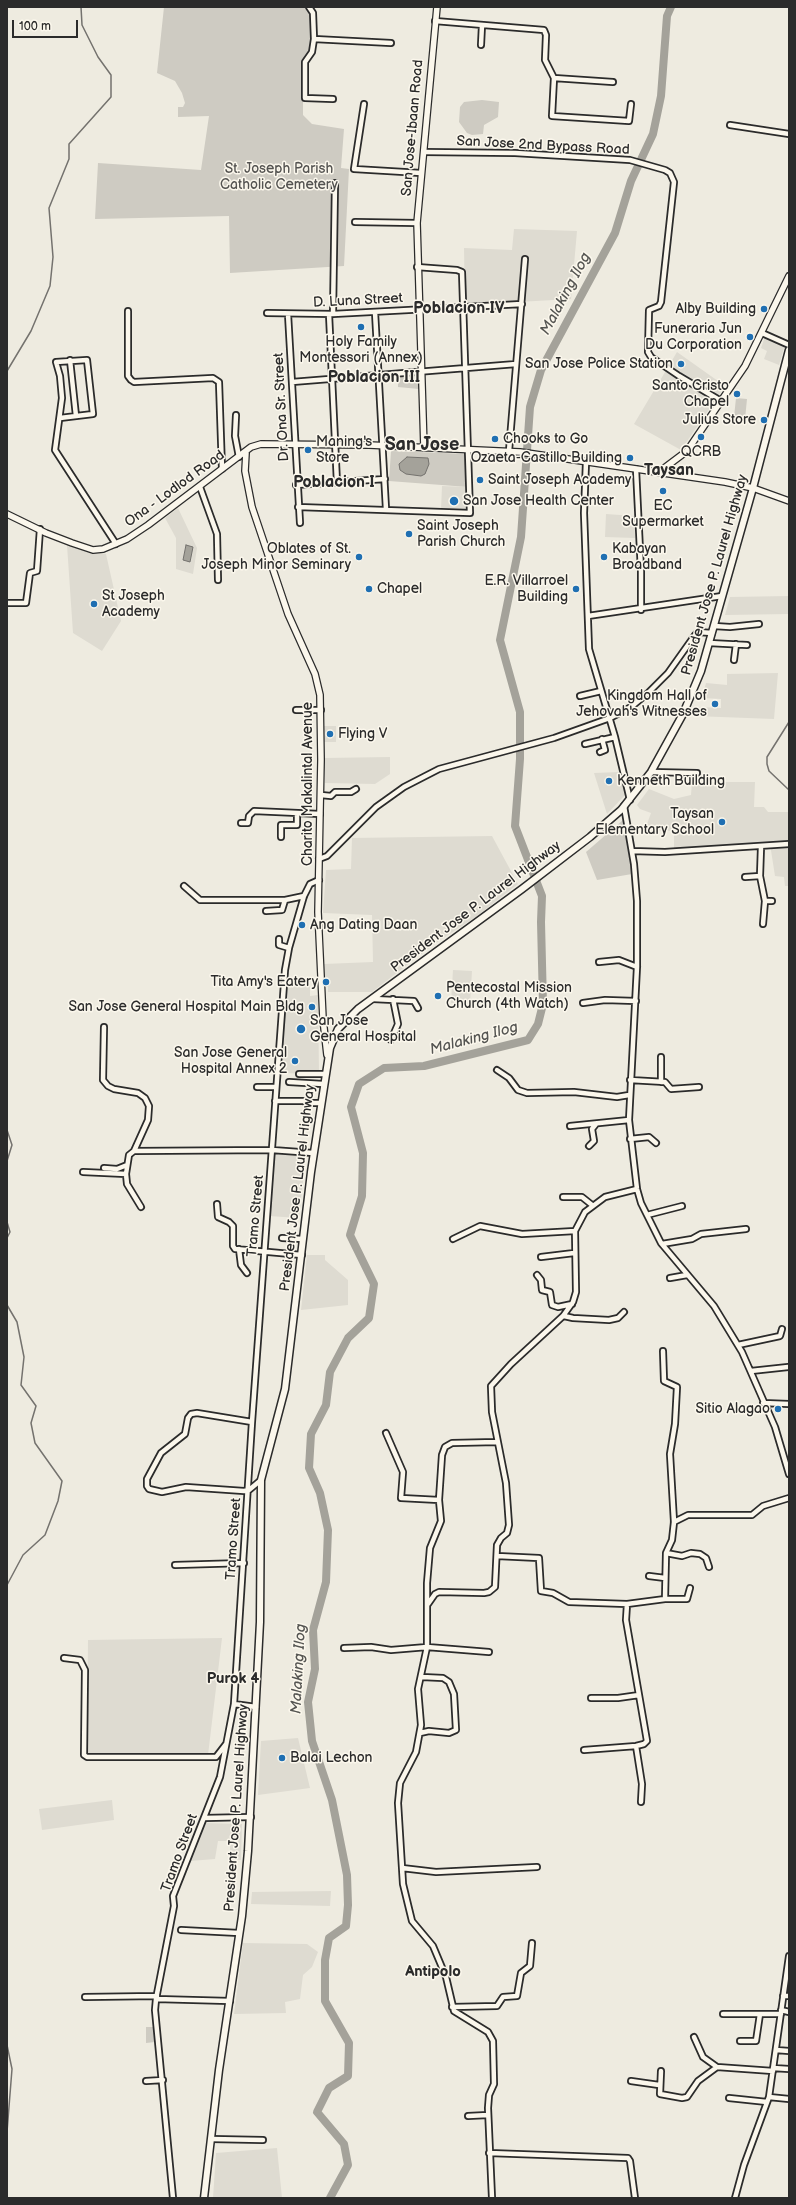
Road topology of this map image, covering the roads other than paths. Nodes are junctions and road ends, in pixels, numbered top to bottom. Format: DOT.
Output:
graph roads {
  1 [pos="309,7"];
  2 [pos="437,7"];
  3 [pos="435,21"];
  4 [pos="482,25"];
  5 [pos="314,39"];
  6 [pos="391,43"];
  7 [pos="481,45"];
  8 [pos="554,78"];
  9 [pos="613,82"];
  10 [pos="333,99"];
  11 [pos="364,104"];
  12 [pos="632,104"];
  13 [pos="730,125"];
  14 [pos="789,134"];
  15 [pos="424,152"];
  16 [pos="421,173"];
  17 [pos="335,182"];
  18 [pos="355,222"];
  19 [pos="417,222"];
  20 [pos="525,259"];
  21 [pos="417,267"];
  22 [pos="789,276"];
  23 [pos="522,304"];
  24 [pos="462,307"];
  25 [pos="419,309"];
  26 [pos="128,311"];
  27 [pos="375,312"];
  28 [pos="267,313"];
  29 [pos="288,314"];
  30 [pos="331,314"];
  31 [pos="762,333"];
  32 [pos="789,345"];
  33 [pos="789,350"];
  34 [pos="70,360"];
  35 [pos="516,364"];
  36 [pos="466,368"];
  37 [pos="422,372"];
  38 [pos="379,376"];
  39 [pos="334,379"];
  40 [pos="292,382"];
  41 [pos="721,401"];
  42 [pos="236,415"];
  43 [pos="76,416"];
  44 [pos="60,418"];
  45 [pos="294,444"];
  46 [pos="335,444"];
  47 [pos="382,446"];
  48 [pos="424,448"];
  49 [pos="469,448"];
  50 [pos="509,451"];
  51 [pos="246,453"];
  52 [pos="239,457"];
  53 [pos="586,462"];
  54 [pos="222,469"];
  55 [pos="636,469"];
  56 [pos="659,472"];
  57 [pos="385,479"];
  58 [pos="336,483"];
  59 [pos="296,486"];
  60 [pos="200,487"];
  61 [pos="753,488"];
  62 [pos="789,501"];
  63 [pos="298,507"];
  64 [pos="386,509"];
  65 [pos="7,514"];
  66 [pos="300,523"];
  67 [pos="40,529"];
  68 [pos="116,544"];
  69 [pos="218,580"];
  70 [pos="722,596"];
  71 [pos="7,603"];
  72 [pos="641,610"];
  73 [pos="588,616"];
  74 [pos="759,624"];
  75 [pos="714,626"];
  76 [pos="712,633"];
  77 [pos="710,643"];
  78 [pos="736,644"];
  79 [pos="747,646"];
  80 [pos="734,660"];
  81 [pos="601,691"];
  82 [pos="580,696"];
  83 [pos="296,710"];
  84 [pos="321,710"];
  85 [pos="610,718"];
  86 [pos="615,737"];
  87 [pos="602,739"];
  88 [pos="585,744"];
  89 [pos="600,752"];
  90 [pos="651,772"];
  91 [pos="697,773"];
  92 [pos="356,789"];
  93 [pos="321,795"];
  94 [pos="630,800"];
  95 [pos="624,806"];
  96 [pos="297,812"];
  97 [pos="320,814"];
  98 [pos="241,823"];
  99 [pos="281,837"];
  100 [pos="789,844"];
  101 [pos="761,847"];
  102 [pos="632,851"];
  103 [pos="319,860"];
  104 [pos="745,876"];
  105 [pos="760,876"];
  106 [pos="319,880"];
  107 [pos="184,886"];
  108 [pos="304,896"];
  109 [pos="285,900"];
  110 [pos="765,901"];
  111 [pos="772,901"];
  112 [pos="266,911"];
  113 [pos="763,924"];
  114 [pos="279,939"];
  115 [pos="289,948"];
  116 [pos="599,962"];
  117 [pos="637,967"];
  118 [pos="373,999"];
  119 [pos="393,999"];
  120 [pos="636,1001"];
  121 [pos="583,1003"];
  122 [pos="418,1008"];
  123 [pos="104,1027"];
  124 [pos="392,1040"];
  125 [pos="327,1055"];
  126 [pos="661,1057"];
  127 [pos="497,1070"];
  128 [pos="299,1074"];
  129 [pos="324,1074"];
  130 [pos="630,1080"];
  131 [pos="288,1082"];
  132 [pos="661,1082"];
  133 [pos="323,1084"];
  134 [pos="257,1087"];
  135 [pos="276,1087"];
  136 [pos="699,1088"];
  137 [pos="629,1095"];
  138 [pos="275,1101"];
  139 [pos="321,1103"];
  140 [pos="629,1120"];
  141 [pos="596,1124"];
  142 [pos="570,1126"];
  143 [pos="630,1138"];
  144 [pos="656,1143"];
  145 [pos="589,1146"];
  146 [pos="272,1150"];
  147 [pos="134,1151"];
  148 [pos="313,1153"];
  149 [pos="127,1165"];
  150 [pos="104,1168"];
  151 [pos="83,1172"];
  152 [pos="126,1174"];
  153 [pos="637,1189"];
  154 [pos="563,1197"];
  155 [pos="217,1204"];
  156 [pos="592,1205"];
  157 [pos="682,1206"];
  158 [pos="141,1207"];
  159 [pos="647,1215"];
  160 [pos="746,1230"];
  161 [pos="575,1231"];
  162 [pos="282,1238"];
  163 [pos="304,1239"];
  164 [pos="454,1239"];
  165 [pos="662,1244"];
  166 [pos="239,1249"];
  167 [pos="264,1252"];
  168 [pos="574,1254"];
  169 [pos="302,1255"];
  170 [pos="541,1257"];
  171 [pos="247,1273"];
  172 [pos="537,1275"];
  173 [pos="687,1275"];
  174 [pos="670,1278"];
  175 [pos="572,1304"];
  176 [pos="624,1312"];
  177 [pos="564,1316"];
  178 [pos="782,1329"];
  179 [pos="738,1345"];
  180 [pos="663,1350"];
  181 [pos="788,1367"];
  182 [pos="751,1371"];
  183 [pos="763,1403"];
  184 [pos="789,1404"];
  185 [pos="252,1422"];
  186 [pos="386,1433"];
  187 [pos="497,1442"];
  188 [pos="789,1474"];
  189 [pos="261,1480"];
  190 [pos="249,1490"];
  191 [pos="789,1498"];
  192 [pos="439,1500"];
  193 [pos="674,1522"];
  194 [pos="666,1553"];
  195 [pos="497,1556"];
  196 [pos="244,1563"];
  197 [pos="175,1565"];
  198 [pos="709,1567"];
  199 [pos="650,1576"];
  200 [pos="665,1578"];
  201 [pos="690,1588"];
  202 [pos="665,1599"];
  203 [pos="627,1604"];
  204 [pos="428,1605"];
  205 [pos="427,1647"];
  206 [pos="344,1648"];
  207 [pos="489,1652"];
  208 [pos="64,1658"];
  209 [pos="422,1677"];
  210 [pos="639,1695"];
  211 [pos="591,1698"];
  212 [pos="234,1704"];
  213 [pos="256,1707"];
  214 [pos="420,1733"];
  215 [pos="227,1743"];
  216 [pos="636,1746"];
  217 [pos="584,1750"];
  218 [pos="641,1802"];
  219 [pos="251,1817"];
  220 [pos="204,1818"];
  221 [pos="537,1867"];
  222 [pos="402,1868"];
  223 [pos="182,1930"];
  224 [pos="239,1933"];
  225 [pos="532,1943"];
  226 [pos="789,1956"];
  227 [pos="783,1996"];
  228 [pos="789,1996"];
  229 [pos="84,1997"];
  230 [pos="157,1998"];
  231 [pos="230,2001"];
  232 [pos="782,2004"];
  233 [pos="789,2005"];
  234 [pos="452,2007"];
  235 [pos="781,2012"];
  236 [pos="789,2012"];
  237 [pos="723,2014"];
  238 [pos="760,2014"];
  239 [pos="694,2037"];
  240 [pos="740,2041"];
  241 [pos="776,2050"];
  242 [pos="789,2052"];
  243 [pos="716,2067"];
  244 [pos="789,2069"];
  245 [pos="773,2070"];
  246 [pos="661,2071"];
  247 [pos="163,2080"];
  248 [pos="146,2081"];
  249 [pos="631,2081"];
  250 [pos="659,2085"];
  251 [pos="769,2097"];
  252 [pos="729,2098"];
  253 [pos="789,2099"];
  254 [pos="767,2102"];
  255 [pos="488,2115"];
  256 [pos="468,2116"];
  257 [pos="210,2139"];
  258 [pos="263,2140"];
  259 [pos="489,2153"];
  260 [pos="173,2198"];
  261 [pos="204,2198"];
  262 [pos="492,2198"];
  263 [pos="635,2198"];
  264 [pos="735,2198"];
  1 -- 5 [label="street"];
  2 -- 3 [label="main road, San Jose-Ibaan Road"];
  3 -- 4 [label="street"];
  3 -- 15 [label="main road, San Jose-Ibaan Road"];
  4 -- 7 [label="street"];
  4 -- 8 [label="street"];
  5 -- 6 [label="street"];
  5 -- 10 [label="street"];
  8 -- 9 [label="street"];
  8 -- 12 [label="street"];
  11 -- 16 [label="street"];
  13 -- 14 [label="street"];
  15 -- 16 [label="main road, San Jose-Ibaan Road"];
  15 -- 41 [label="street, San Jose 2nd Bypass Road"];
  16 -- 19 [label="main road, San Jose-Ibaan Road"];
  17 -- 30 [label="street"];
  18 -- 19 [label="street"];
  19 -- 21 [label="main road, San Jose-Ibaan Road"];
  20 -- 23 [label="street"];
  21 -- 24 [label="street"];
  21 -- 25 [label="main road, San Jose-Ibaan Road"];
  22 -- 31 [label="main road"];
  23 -- 24 [label="street, D. Luna Street"];
  23 -- 35 [label="street"];
  24 -- 25 [label="street, D. Luna Street"];
  24 -- 36 [label="street"];
  25 -- 27 [label="street, D. Luna Street"];
  25 -- 37 [label="main road, San Jose-Ibaan Road"];
  26 -- 54 [label="street"];
  27 -- 30 [label="street, D. Luna Street"];
  27 -- 38 [label="street"];
  28 -- 29 [label="street, D. Luna Street"];
  29 -- 30 [label="street, D. Luna Street"];
  29 -- 40 [label="street, Dr. Ona Sr. Street"];
  30 -- 39 [label="street"];
  31 -- 32 [label="street"];
  31 -- 41 [label="main road"];
  33 -- 61 [label="highway, President Jose P. Laurel Highway"];
  34 -- 43 [label="street"];
  34 -- 43 [label="street"];
  34 -- 44 [label="street"];
  35 -- 36 [label="street"];
  35 -- 50 [label="street"];
  36 -- 37 [label="street"];
  36 -- 49 [label="street"];
  37 -- 38 [label="street"];
  37 -- 48 [label="main road, San Jose-Ibaan Road"];
  38 -- 39 [label="street"];
  38 -- 47 [label="street"];
  39 -- 40 [label="street"];
  39 -- 46 [label="street"];
  40 -- 45 [label="street, Dr. Ona Sr. Street"];
  41 -- 56 [label="main road"];
  42 -- 52 [label="street"];
  43 -- 44 [label="street"];
  44 -- 68 [label="street"];
  45 -- 46 [label="main road, Ona - Lodlod Road"];
  45 -- 51 [label="main road, Ona - Lodlod Road"];
  45 -- 59 [label="street, Dr. Ona Sr. Street"];
  46 -- 47 [label="main road, Ona - Lodlod Road"];
  46 -- 58 [label="street"];
  47 -- 48 [label="main road, Ona - Lodlod Road"];
  47 -- 57 [label="street"];
  48 -- 49 [label="main road, Ona - Lodlod Road"];
  49 -- 50 [label="main road, Ona - Lodlod Road"];
  49 -- 64 [label="street"];
  50 -- 53 [label="main road, Ona - Lodlod Road"];
  51 -- 52 [label="main road, Ona - Lodlod Road"];
  51 -- 84 [label="main road, Charito Makalintal Avenue"];
  52 -- 54 [label="main road, Ona - Lodlod Road"];
  53 -- 55 [label="main road, Ona - Lodlod Road"];
  53 -- 73 [label="street"];
  54 -- 60 [label="main road, Ona - Lodlod Road"];
  55 -- 56 [label="main road, Ona - Lodlod Road"];
  55 -- 72 [label="street"];
  56 -- 61 [label="main road, Ona - Lodlod Road"];
  57 -- 58 [label="street"];
  57 -- 64 [label="street"];
  58 -- 59 [label="street"];
  59 -- 63 [label="street, Dr. Ona Sr. Street"];
  60 -- 68 [label="main road, Ona - Lodlod Road"];
  60 -- 69 [label="street"];
  61 -- 62 [label="main road, Ona - Lodlod Road"];
  61 -- 70 [label="highway, President Jose P. Laurel Highway"];
  63 -- 64 [label="street"];
  63 -- 66 [label="street, Dr. Ona Sr. Street"];
  65 -- 67 [label="main road, Ona - Lodlod Road"];
  67 -- 68 [label="main road, Ona - Lodlod Road"];
  67 -- 71 [label="street"];
  70 -- 72 [label="street"];
  70 -- 75 [label="highway, President Jose P. Laurel Highway"];
  72 -- 73 [label="street"];
  73 -- 81 [label="street"];
  74 -- 75 [label="street"];
  75 -- 76 [label="highway, President Jose P. Laurel Highway"];
  76 -- 77 [label="highway, President Jose P. Laurel Highway"];
  76 -- 85 [label="street"];
  77 -- 78 [label="street"];
  77 -- 90 [label="highway, President Jose P. Laurel Highway"];
  78 -- 79 [label="street"];
  78 -- 80 [label="street"];
  81 -- 82 [label="street"];
  81 -- 85 [label="street"];
  83 -- 84 [label="street"];
  84 -- 93 [label="main road, Charito Makalintal Avenue"];
  85 -- 86 [label="street"];
  85 -- 103 [label="street"];
  86 -- 87 [label="street"];
  86 -- 94 [label="street"];
  87 -- 88 [label="street"];
  87 -- 89 [label="street"];
  90 -- 91 [label="street"];
  90 -- 94 [label="highway, President Jose P. Laurel Highway"];
  92 -- 93 [label="street"];
  93 -- 97 [label="main road, Charito Makalintal Avenue"];
  94 -- 95 [label="highway, President Jose P. Laurel Highway"];
  95 -- 102 [label="street"];
  95 -- 118 [label="highway, President Jose P. Laurel Highway"];
  96 -- 97 [label="street"];
  96 -- 98 [label="street"];
  96 -- 99 [label="street"];
  97 -- 103 [label="main road, Charito Makalintal Avenue"];
  100 -- 101 [label="street"];
  101 -- 102 [label="street"];
  101 -- 105 [label="street"];
  102 -- 117 [label="street"];
  103 -- 106 [label="main road, Charito Makalintal Avenue"];
  104 -- 105 [label="street"];
  105 -- 110 [label="street"];
  106 -- 108 [label="street, Tramo Street"];
  106 -- 125 [label="main road, Charito Makalintal Avenue"];
  107 -- 109 [label="street"];
  108 -- 109 [label="street"];
  108 -- 115 [label="street, Tramo Street"];
  109 -- 112 [label="street"];
  110 -- 111 [label="street"];
  110 -- 113 [label="street"];
  114 -- 115 [label="street"];
  115 -- 135 [label="street, Tramo Street"];
  116 -- 117 [label="street"];
  117 -- 120 [label="street"];
  118 -- 119 [label="street"];
  118 -- 125 [label="highway, President Jose P. Laurel Highway"];
  119 -- 122 [label="street"];
  119 -- 124 [label="street"];
  120 -- 121 [label="street"];
  120 -- 130 [label="street"];
  123 -- 147 [label="street"];
  125 -- 129 [label="highway, President Jose P. Laurel Highway"];
  126 -- 132 [label="street"];
  127 -- 137 [label="street"];
  128 -- 129 [label="street"];
  129 -- 133 [label="highway, President Jose P. Laurel Highway"];
  130 -- 132 [label="street"];
  130 -- 137 [label="street"];
  131 -- 133 [label="street"];
  132 -- 136 [label="street"];
  133 -- 139 [label="highway, President Jose P. Laurel Highway"];
  134 -- 135 [label="street"];
  135 -- 138 [label="street, Tramo Street"];
  137 -- 140 [label="street"];
  138 -- 139 [label="street"];
  138 -- 146 [label="street, Tramo Street"];
  139 -- 148 [label="highway, President Jose P. Laurel Highway"];
  140 -- 141 [label="street"];
  140 -- 143 [label="street"];
  141 -- 142 [label="street"];
  141 -- 145 [label="street"];
  143 -- 144 [label="street"];
  143 -- 153 [label="street"];
  146 -- 147 [label="street"];
  146 -- 148 [label="street"];
  146 -- 167 [label="street, Tramo Street"];
  147 -- 149 [label="street"];
  148 -- 163 [label="highway, President Jose P. Laurel Highway"];
  149 -- 150 [label="street"];
  149 -- 152 [label="street"];
  151 -- 152 [label="street"];
  152 -- 158 [label="street"];
  153 -- 156 [label="street"];
  153 -- 159 [label="street"];
  154 -- 156 [label="street"];
  155 -- 166 [label="street"];
  156 -- 161 [label="street"];
  157 -- 159 [label="street"];
  159 -- 165 [label="street"];
  160 -- 165 [label="street"];
  161 -- 164 [label="street"];
  161 -- 168 [label="street"];
  162 -- 163 [label="street"];
  163 -- 169 [label="highway, President Jose P. Laurel Highway"];
  165 -- 173 [label="street"];
  166 -- 167 [label="street"];
  166 -- 171 [label="street"];
  167 -- 169 [label="street"];
  167 -- 185 [label="street, Tramo Street"];
  168 -- 170 [label="street"];
  168 -- 175 [label="street"];
  169 -- 189 [label="highway, President Jose P. Laurel Highway"];
  172 -- 175 [label="street"];
  173 -- 174 [label="street"];
  173 -- 179 [label="street"];
  175 -- 177 [label="street"];
  176 -- 177 [label="street"];
  177 -- 187 [label="street"];
  178 -- 179 [label="street"];
  179 -- 182 [label="street"];
  180 -- 193 [label="street"];
  181 -- 182 [label="street"];
  182 -- 183 [label="street"];
  183 -- 184 [label="street"];
  183 -- 188 [label="street"];
  185 -- 190 [label="street, Tramo Street"];
  185 -- 190 [label="street"];
  186 -- 192 [label="street"];
  187 -- 192 [label="street"];
  187 -- 195 [label="street"];
  189 -- 190 [label="street"];
  189 -- 213 [label="highway, President Jose P. Laurel Highway"];
  190 -- 196 [label="street, Tramo Street"];
  191 -- 193 [label="street"];
  192 -- 204 [label="street"];
  193 -- 194 [label="street"];
  194 -- 198 [label="street"];
  194 -- 200 [label="street"];
  195 -- 203 [label="street"];
  195 -- 204 [label="street"];
  196 -- 197 [label="street"];
  196 -- 212 [label="street, Tramo Street"];
  199 -- 200 [label="street"];
  200 -- 202 [label="street"];
  201 -- 202 [label="street"];
  202 -- 203 [label="street"];
  203 -- 210 [label="street"];
  204 -- 205 [label="street"];
  205 -- 206 [label="street"];
  205 -- 207 [label="street"];
  205 -- 209 [label="street"];
  208 -- 215 [label="street"];
  209 -- 214 [label="street"];
  209 -- 214 [label="street"];
  210 -- 211 [label="street"];
  210 -- 216 [label="street"];
  212 -- 213 [label="street"];
  212 -- 215 [label="street, Tramo Street"];
  213 -- 219 [label="highway, President Jose P. Laurel Highway"];
  214 -- 222 [label="street"];
  215 -- 220 [label="street, Tramo Street"];
  216 -- 217 [label="street"];
  216 -- 218 [label="street"];
  219 -- 220 [label="street"];
  219 -- 224 [label="highway, President Jose P. Laurel Highway"];
  220 -- 230 [label="street, Tramo Street"];
  221 -- 222 [label="street"];
  222 -- 234 [label="street"];
  223 -- 224 [label="street"];
  224 -- 231 [label="highway, President Jose P. Laurel Highway"];
  225 -- 234 [label="street"];
  226 -- 227 [label="street"];
  227 -- 228 [label="street"];
  227 -- 232 [label="street"];
  229 -- 230 [label="street"];
  230 -- 231 [label="street"];
  230 -- 247 [label="street, Tramo Street"];
  231 -- 257 [label="highway, President Jose P. Laurel Highway"];
  232 -- 233 [label="street"];
  232 -- 235 [label="street"];
  234 -- 255 [label="street"];
  235 -- 236 [label="street"];
  235 -- 238 [label="street"];
  235 -- 241 [label="street"];
  237 -- 238 [label="street"];
  238 -- 240 [label="street"];
  239 -- 243 [label="street"];
  241 -- 242 [label="street"];
  241 -- 245 [label="street"];
  243 -- 245 [label="street"];
  243 -- 250 [label="street"];
  244 -- 245 [label="street"];
  245 -- 251 [label="street"];
  246 -- 250 [label="street"];
  247 -- 248 [label="street"];
  247 -- 260 [label="street, Tramo Street"];
  249 -- 250 [label="street"];
  251 -- 253 [label="street"];
  251 -- 254 [label="street"];
  252 -- 254 [label="street"];
  254 -- 264 [label="street"];
  255 -- 256 [label="street"];
  255 -- 259 [label="street"];
  257 -- 258 [label="street"];
  257 -- 261 [label="highway, President Jose P. Laurel Highway"];
  259 -- 262 [label="street"];
  259 -- 263 [label="street"];
}
